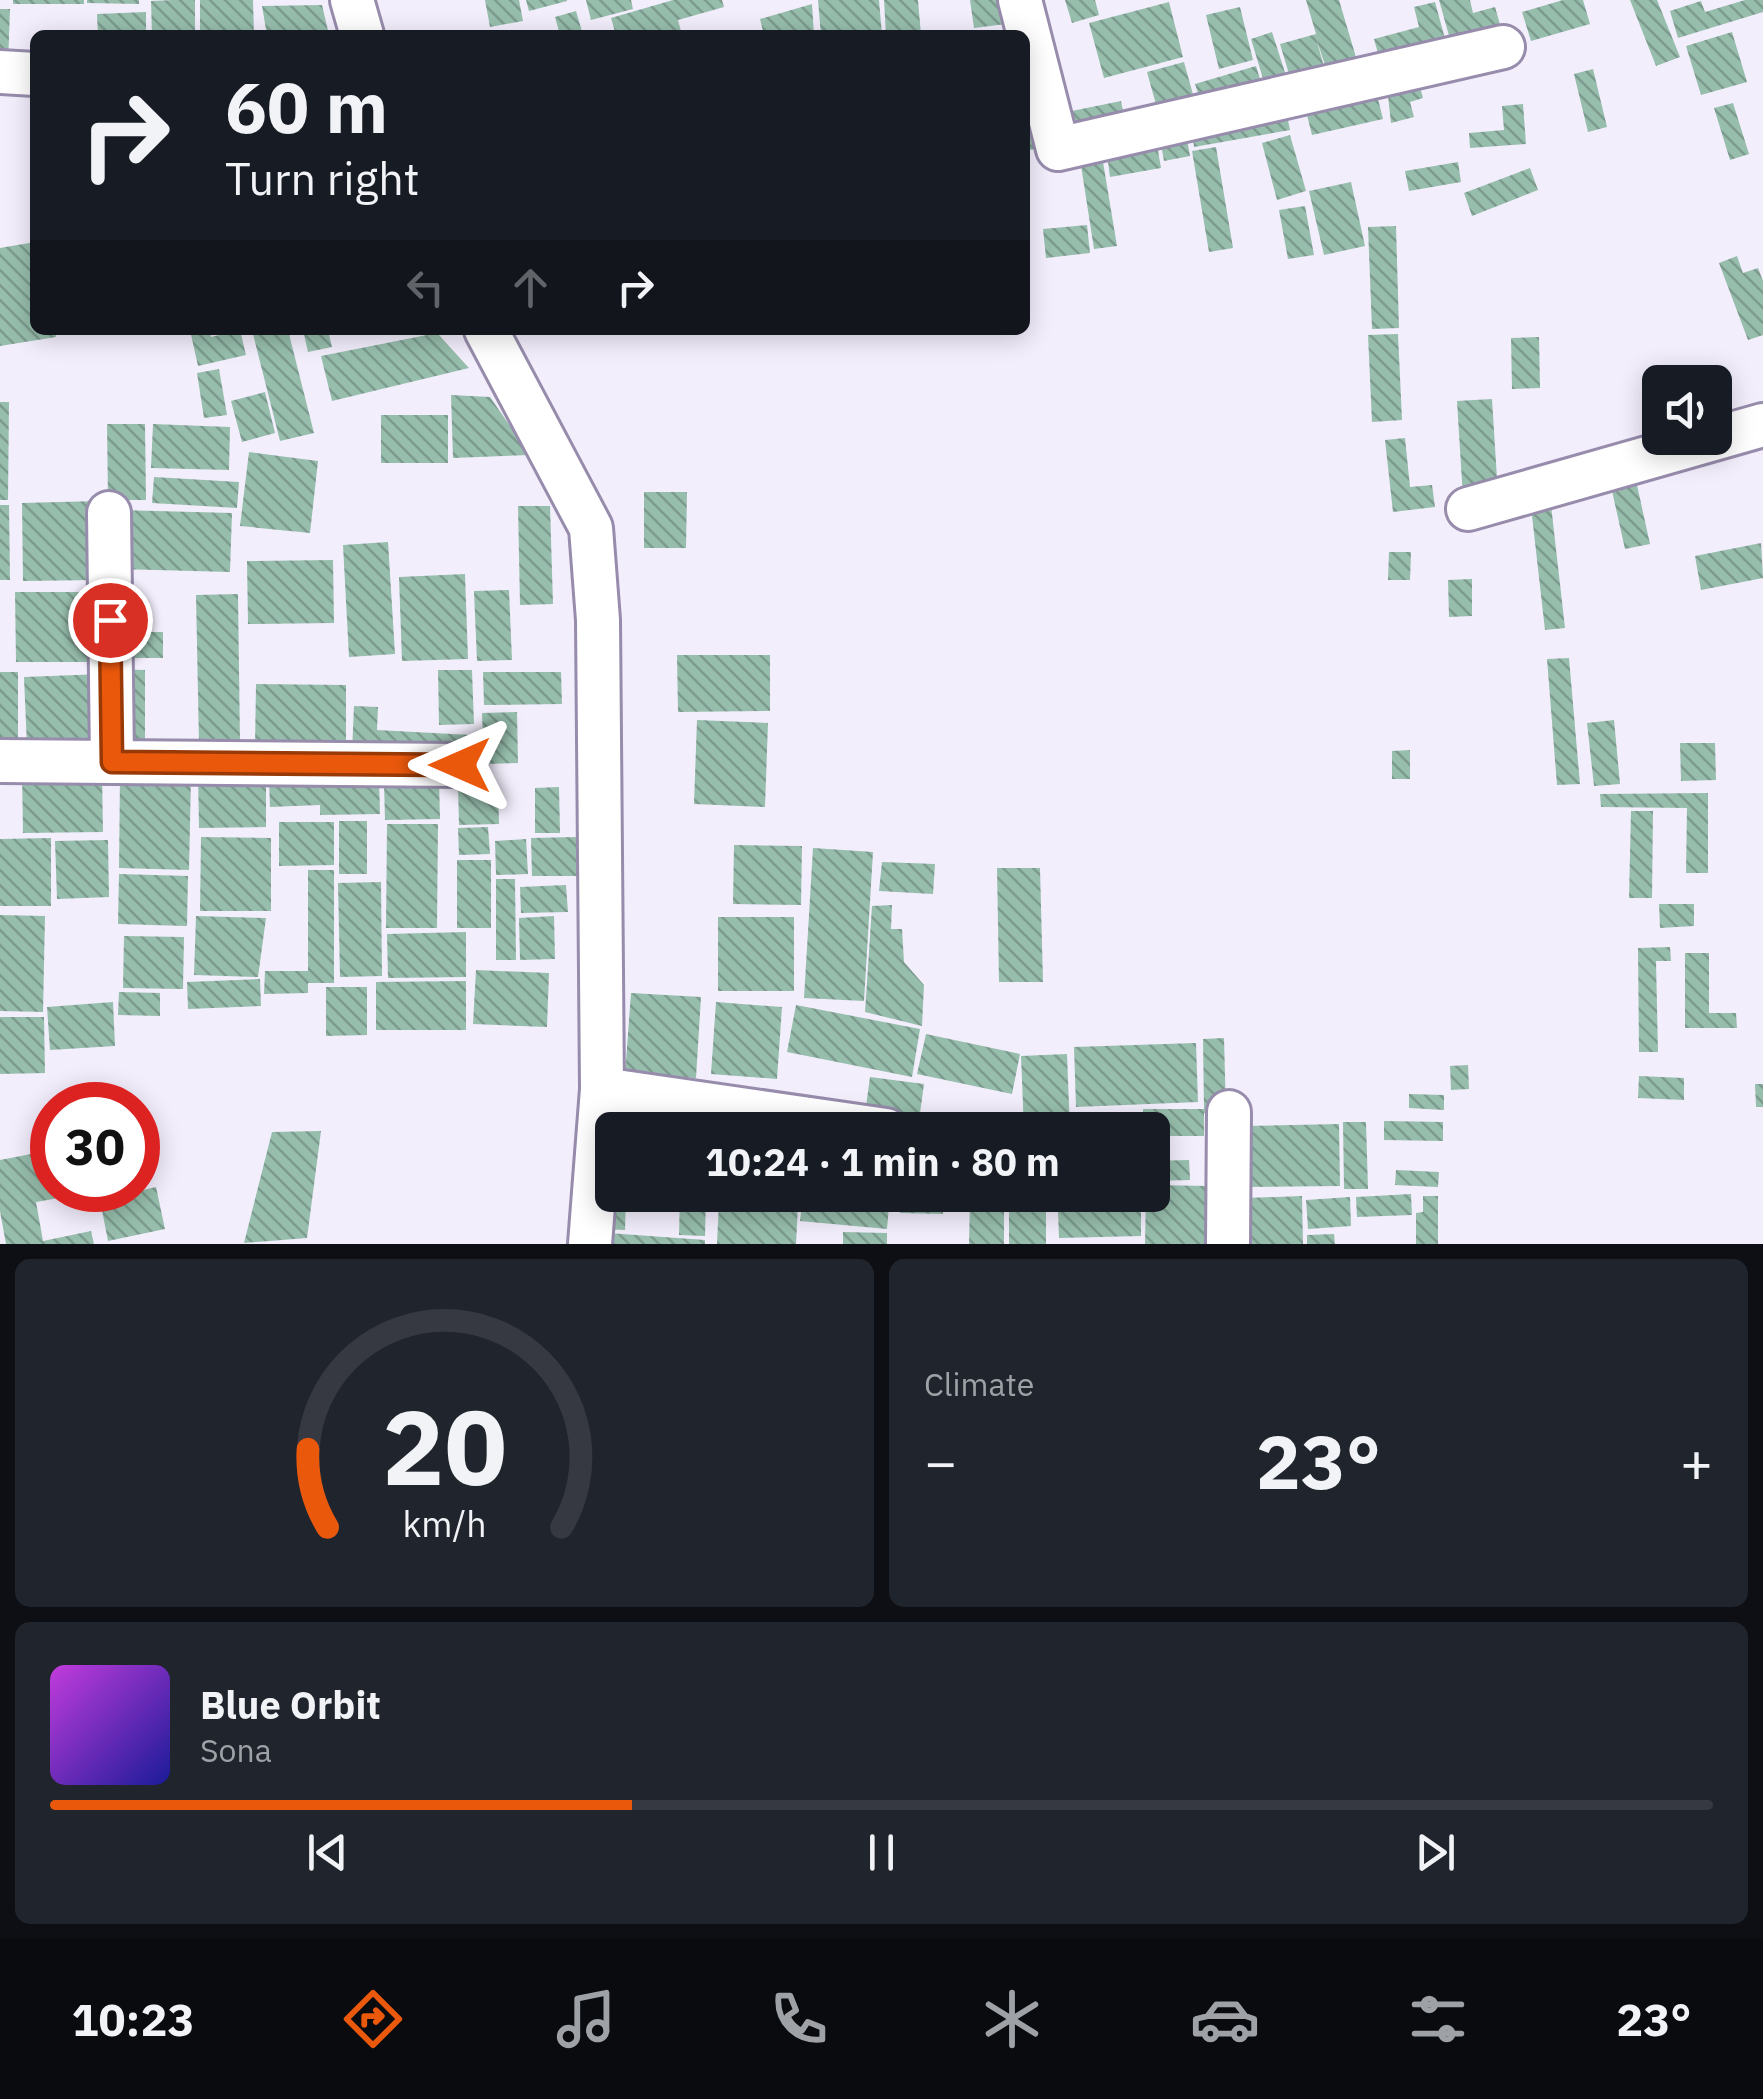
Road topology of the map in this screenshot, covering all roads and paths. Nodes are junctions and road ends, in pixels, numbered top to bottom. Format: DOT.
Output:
graph roads {
  1 [pos="352,0"];
  2 [pos="1020,0"];
  3 [pos="361,30"];
  4 [pos="1028,30"];
  5 [pos="1030,39"];
  6 [pos="1504,47"];
  7 [pos="0,72"];
  8 [pos="30,74"];
  9 [pos="489,335"];
  10 [pos="1763,425"];
  11 [pos="1468,509"];
  12 [pos="109,513"];
  13 [pos="0,761"];
  14 [pos="112,762"];
  15 [pos="460,765"];
  16 [pos="602,1090"];
  17 [pos="758,1112"];
  18 [pos="1229,1112"];
  19 [pos="590,1244"];
  20 [pos="1228,1244"];
  1 -- 3 [label="street"];
  2 -- 4 [label="street"];
  5 -- 6 [label="street"];
  7 -- 8 [label="street"];
  9 -- 16 [label="street"];
  10 -- 11 [label="street"];
  12 -- 14 [label="street"];
  13 -- 14 [label="street"];
  14 -- 15 [label="street"];
  16 -- 17 [label="street"];
  16 -- 19 [label="street"];
  18 -- 20 [label="street"];
}
